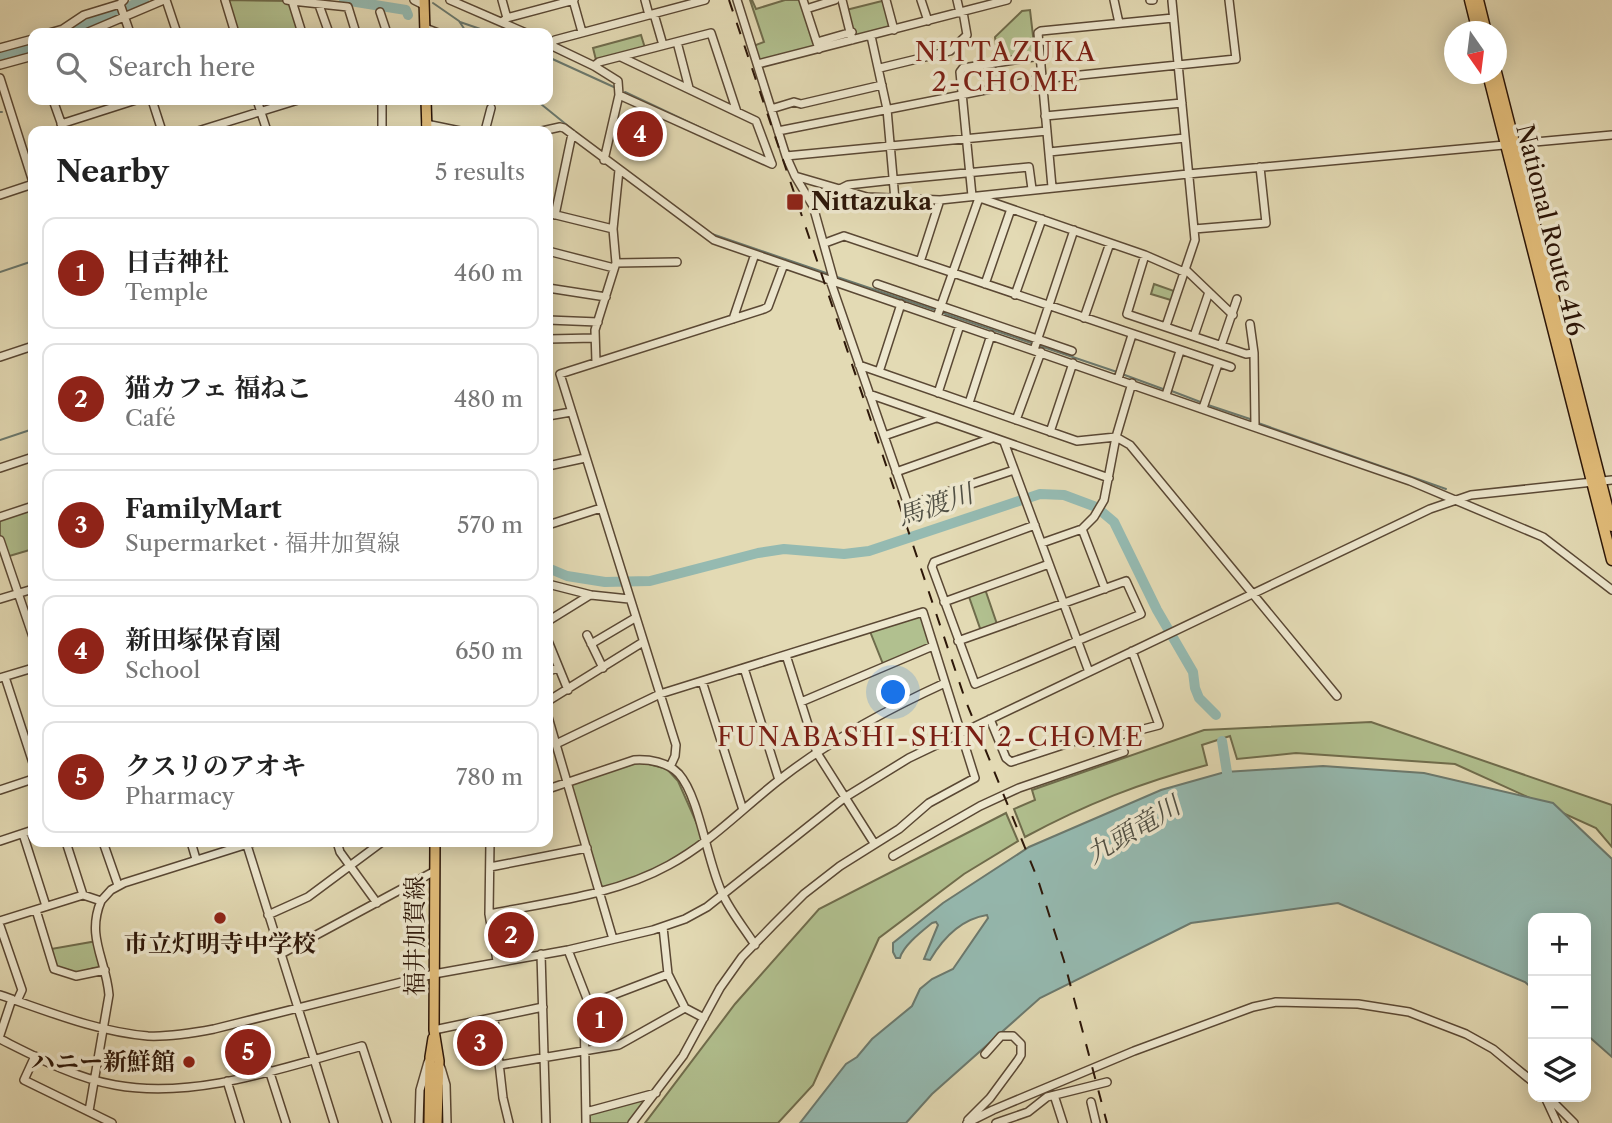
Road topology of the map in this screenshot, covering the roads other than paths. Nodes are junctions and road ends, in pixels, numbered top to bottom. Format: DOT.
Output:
graph roads {
  1 [pos="165,0"];
  2 [pos="225,0"];
  3 [pos="450,0"];
  4 [pos="502,0"];
  5 [pos="573,0"];
  6 [pos="645,0"];
  7 [pos="705,0"];
  8 [pos="737,0"];
  9 [pos="803,0"];
  10 [pos="835,0"];
  11 [pos="842,0"];
  12 [pos="886,0"];
  13 [pos="921,0"];
  14 [pos="957,0"];
  15 [pos="1007,0"];
  16 [pos="1114,0"];
  17 [pos="1173,0"];
  18 [pos="1229,0"];
  19 [pos="1470,0"];
  20 [pos="1478,0"];
  21 [pos="290,1"];
  22 [pos="122,2"];
  23 [pos="421,2"];
  24 [pos="993,2"];
  25 [pos="319,5"];
  26 [pos="806,9"];
  27 [pos="380,12"];
  28 [pos="961,13"];
  29 [pos="652,14"];
  30 [pos="125,17"];
  31 [pos="1173,18"];
  32 [pos="505,20"];
  33 [pos="1475,21"];
  34 [pos="1483,21"];
  35 [pos="928,22"];
  36 [pos="1119,23"];
  37 [pos="64,28"];
  38 [pos="98,28"];
  39 [pos="128,28"];
  40 [pos="175,28"];
  41 [pos="233,28"];
  42 [pos="300,28"];
  43 [pos="327,28"];
  44 [pos="354,28"];
  45 [pos="385,28"];
  46 [pos="425,28"];
  47 [pos="518,28"];
  48 [pos="894,30"];
  49 [pos="582,32"];
  50 [pos="852,36"];
  51 [pos="871,36"];
  52 [pos="28,40"];
  53 [pos="553,41"];
  54 [pos="677,42"];
  55 [pos="553,46"];
  56 [pos="663,46"];
  57 [pos="818,46"];
  58 [pos="0,48"];
  59 [pos="1040,56"];
  60 [pos="28,57"];
  61 [pos="620,57"];
  62 [pos="758,64"];
  63 [pos="0,65"];
  64 [pos="594,66"];
  65 [pos="1178,66"];
  66 [pos="880,68"];
  67 [pos="0,78"];
  68 [pos="1042,79"];
  69 [pos="1492,84"];
  70 [pos="1498,84"];
  71 [pos="882,85"];
  72 [pos="689,88"];
  73 [pos="962,94"];
  74 [pos="619,95"];
  75 [pos="1182,103"];
  76 [pos="55,105"];
  77 [pos="123,105"];
  78 [pos="154,105"];
  79 [pos="259,105"];
  80 [pos="283,105"];
  81 [pos="382,105"];
  82 [pos="426,105"];
  83 [pos="491,108"];
  84 [pos="771,109"];
  85 [pos="887,109"];
  86 [pos="261,112"];
  87 [pos="737,113"];
  88 [pos="1045,116"];
  89 [pos="61,126"];
  90 [pos="67,126"];
  91 [pos="160,126"];
  92 [pos="215,126"];
  93 [pos="265,126"];
  94 [pos="380,126"];
  95 [pos="427,126"];
  96 [pos="486,126"];
  97 [pos="553,129"];
  98 [pos="778,131"];
  99 [pos="1047,131"];
  100 [pos="572,134"];
  101 [pos="1612,135"];
  102 [pos="1185,138"];
  103 [pos="966,139"];
  104 [pos="1511,145"];
  105 [pos="890,146"];
  106 [pos="1049,152"];
  107 [pos="786,156"];
  108 [pos="604,160"];
  109 [pos="28,167"];
  110 [pos="1260,167"];
  111 [pos="619,170"];
  112 [pos="969,173"];
  113 [pos="1188,174"];
  114 [pos="795,176"];
  115 [pos="893,180"];
  116 [pos="28,185"];
  117 [pos="1052,187"];
  118 [pos="840,189"];
  119 [pos="1032,190"];
  120 [pos="0,195"];
  121 [pos="975,197"];
  122 [pos="895,200"];
  123 [pos="940,200"];
  124 [pos="553,206"];
  125 [pos="1011,209"];
  126 [pos="553,214"];
  127 [pos="1042,219"];
  128 [pos="613,229"];
  129 [pos="1194,229"];
  130 [pos="1074,230"];
  131 [pos="825,243"];
  132 [pos="1110,243"];
  133 [pos="553,252"];
  134 [pos="755,254"];
  135 [pos="1144,255"];
  136 [pos="677,262"];
  137 [pos="920,262"];
  138 [pos="784,264"];
  139 [pos="615,266"];
  140 [pos="1184,270"];
  141 [pos="952,273"];
  142 [pos="832,278"];
  143 [pos="877,284"];
  144 [pos="985,284"];
  145 [pos="553,289"];
  146 [pos="1209,292"];
  147 [pos="1015,295"];
  148 [pos="606,297"];
  149 [pos="1237,299"];
  150 [pos="901,304"];
  151 [pos="1048,306"];
  152 [pos="939,311"];
  153 [pos="1233,315"];
  154 [pos="1084,318"];
  155 [pos="733,319"];
  156 [pos="553,320"];
  157 [pos="597,322"];
  158 [pos="1250,324"];
  159 [pos="960,325"];
  160 [pos="1166,326"];
  161 [pos="991,335"];
  162 [pos="1132,335"];
  163 [pos="1194,336"];
  164 [pos="595,338"];
  165 [pos="553,339"];
  166 [pos="1222,345"];
  167 [pos="1037,346"];
  168 [pos="28,348"];
  169 [pos="1072,351"];
  170 [pos="1180,351"];
  171 [pos="1254,353"];
  172 [pos="0,357"];
  173 [pos="596,362"];
  174 [pos="1073,363"];
  175 [pos="1218,363"];
  176 [pos="859,365"];
  177 [pos="1231,368"];
  178 [pos="879,372"];
  179 [pos="1119,375"];
  180 [pos="1132,383"];
  181 [pos="1167,392"];
  182 [pos="938,393"];
  183 [pos="869,394"];
  184 [pos="969,404"];
  185 [pos="1204,405"];
  186 [pos="571,412"];
  187 [pos="553,415"];
  188 [pos="937,418"];
  189 [pos="1016,420"];
  190 [pos="1255,426"];
  191 [pos="1050,432"];
  192 [pos="884,436"];
  193 [pos="1116,437"];
  194 [pos="992,438"];
  195 [pos="1004,442"];
  196 [pos="585,458"];
  197 [pos="28,459"];
  198 [pos="553,465"];
  199 [pos="0,468"];
  200 [pos="1014,470"];
  201 [pos="896,472"];
  202 [pos="1109,478"];
  203 [pos="1612,480"];
  204 [pos="1597,482"];
  205 [pos="1453,500"];
  206 [pos="28,508"];
  207 [pos="601,508"];
  208 [pos="0,517"];
  209 [pos="553,523"];
  210 [pos="1035,525"];
  211 [pos="1612,526"];
  212 [pos="1082,529"];
  213 [pos="0,540"];
  214 [pos="1042,543"];
  215 [pos="1612,561"];
  216 [pos="1049,564"];
  217 [pos="553,585"];
  218 [pos="1105,589"];
  219 [pos="1612,590"];
  220 [pos="28,591"];
  221 [pos="18,594"];
  222 [pos="591,595"];
  223 [pos="1254,595"];
  224 [pos="0,599"];
  225 [pos="629,599"];
  226 [pos="944,602"];
  227 [pos="1064,604"];
  228 [pos="553,618"];
  229 [pos="635,618"];
  230 [pos="28,623"];
  231 [pos="587,635"];
  232 [pos="958,641"];
  233 [pos="1078,641"];
  234 [pos="643,642"];
  235 [pos="591,644"];
  236 [pos="933,646"];
  237 [pos="1132,651"];
  238 [pos="553,653"];
  239 [pos="786,655"];
  240 [pos="559,668"];
  241 [pos="603,668"];
  242 [pos="744,668"];
  243 [pos="28,670"];
  244 [pos="553,670"];
  245 [pos="1089,672"];
  246 [pos="3,677"];
  247 [pos="702,681"];
  248 [pos="944,682"];
  249 [pos="568,690"];
  250 [pos="660,694"];
  251 [pos="1337,696"];
  252 [pos="553,698"];
  253 [pos="801,702"];
  254 [pos="990,719"];
  255 [pos="960,733"];
  256 [pos="553,734"];
  257 [pos="556,744"];
  258 [pos="28,749"];
  259 [pos="1124,752"];
  260 [pos="817,753"];
  261 [pos="670,766"];
  262 [pos="779,780"];
  263 [pos="28,781"];
  264 [pos="568,782"];
  265 [pos="553,787"];
  266 [pos="0,790"];
  267 [pos="844,798"];
  268 [pos="743,810"];
  269 [pos="28,832"];
  270 [pos="23,834"];
  271 [pos="0,841"];
  272 [pos="705,842"];
  273 [pos="874,843"];
  274 [pos="68,847"];
  275 [pos="105,847"];
  276 [pos="193,847"];
  277 [pos="236,847"];
  278 [pos="250,847"];
  279 [pos="338,847"];
  280 [pos="375,847"];
  281 [pos="435,847"];
  282 [pos="490,847"];
  283 [pos="587,848"];
  284 [pos="893,856"];
  285 [pos="197,859"];
  286 [pos="350,865"];
  287 [pos="490,867"];
  288 [pos="435,871"];
  289 [pos="118,885"];
  290 [pos="599,891"];
  291 [pos="722,894"];
  292 [pos="83,895"];
  293 [pos="101,901"];
  294 [pos="377,903"];
  295 [pos="46,906"];
  296 [pos="36,909"];
  297 [pos="489,914"];
  298 [pos="268,915"];
  299 [pos="0,923"];
  300 [pos="663,927"];
  301 [pos="613,939"];
  302 [pos="755,945"];
  303 [pos="568,950"];
  304 [pos="281,954"];
  305 [pos="541,954"];
  306 [pos="497,961"];
  307 [pos="105,970"];
  308 [pos="434,974"];
  309 [pos="668,974"];
  310 [pos="0,995"];
  311 [pos="15,1000"];
  312 [pos="589,1004"];
  313 [pos="543,1007"];
  314 [pos="298,1009"];
  315 [pos="685,1009"];
  316 [pos="704,1017"];
  317 [pos="494,1019"];
  318 [pos="104,1028"];
  319 [pos="434,1030"];
  320 [pos="0,1037"];
  321 [pos="583,1051"];
  322 [pos="985,1054"];
  323 [pos="36,1056"];
  324 [pos="544,1057"];
  325 [pos="313,1059"];
  326 [pos="434,1059"];
  327 [pos="500,1065"];
  328 [pos="269,1070"];
  329 [pos="1528,1078"];
  330 [pos="96,1080"];
  331 [pos="227,1081"];
  332 [pos="1107,1082"];
  333 [pos="657,1093"];
  334 [pos="1054,1095"];
  335 [pos="1091,1102"];
  336 [pos="1548,1102"];
  337 [pos="1551,1102"];
  338 [pos="89,1111"];
  339 [pos="586,1112"];
  340 [pos="1016,1119"];
  341 [pos="112,1123"];
  342 [pos="240,1123"];
  343 [pos="286,1123"];
  344 [pos="334,1123"];
  345 [pos="387,1123"];
  346 [pos="419,1123"];
  347 [pos="429,1123"];
  348 [pos="437,1123"];
  349 [pos="447,1123"];
  350 [pos="509,1123"];
  351 [pos="546,1123"];
  352 [pos="586,1123"];
  353 [pos="632,1123"];
  354 [pos="966,1123"];
  355 [pos="996,1123"];
  356 [pos="1063,1123"];
  357 [pos="1096,1123"];
  358 [pos="1557,1123"];
  359 [pos="1574,1123"];
  1 -- 30 [label="street"];
  1 -- 40 [label="street"];
  2 -- 41 [label="street"];
  3 -- 32 [label="street"];
  4 -- 32 [label="street"];
  5 -- 32 [label="street"];
  5 -- 49 [label="street"];
  6 -- 29 [label="street"];
  7 -- 29 [label="street"];
  8 -- 62 [label="street"];
  9 -- 26 [label="street"];
  10 -- 26 [label="street"];
  11 -- 50 [label="street"];
  12 -- 48 [label="street"];
  13 -- 35 [label="street"];
  14 -- 28 [label="street"];
  15 -- 24 [label="street"];
  16 -- 36 [label="street"];
  17 -- 31 [label="street"];
  18 -- 65 [label="street"];
  19 -- 33 [label="highway"];
  20 -- 34 [label="highway"];
  21 -- 25 [label="street"];
  21 -- 42 [label="street"];
  22 -- 30 [label="street"];
  22 -- 37 [label="street"];
  23 -- 46 [label="main road"];
  24 -- 28 [label="street"];
  25 -- 43 [label="street"];
  25 -- 44 [label="street"];
  26 -- 57 [label="street"];
  27 -- 45 [label="street"];
  28 -- 35 [label="street"];
  28 -- 66 [label="street"];
  29 -- 49 [label="street"];
  29 -- 56 [label="street"];
  30 -- 38 [label="street"];
  30 -- 39 [label="street"];
  31 -- 36 [label="street"];
  31 -- 65 [label="street"];
  32 -- 47 [label="street"];
  35 -- 48 [label="street"];
  36 -- 59 [label="street"];
  48 -- 51 [label="street"];
  49 -- 53 [label="street"];
  50 -- 51 [label="street"];
  50 -- 57 [label="street"];
  51 -- 66 [label="street"];
  52 -- 58 [label="street"];
  54 -- 56 [label="street"];
  54 -- 72 [label="street"];
  54 -- 87 [label="street"];
  55 -- 64 [label="street"];
  56 -- 61 [label="street"];
  57 -- 62 [label="street"];
  59 -- 68 [label="street"];
  59 -- 73 [label="street"];
  60 -- 63 [label="street"];
  61 -- 64 [label="street"];
  61 -- 72 [label="street"];
  62 -- 84 [label="street"];
  64 -- 74 [label="street"];
  65 -- 68 [label="street"];
  65 -- 75 [label="street"];
  66 -- 71 [label="street"];
  67 -- 109 [label="street"];
  68 -- 73 [label="street"];
  68 -- 88 [label="street"];
  69 -- 104 [label="highway, National Route 416"];
  70 -- 104 [label="highway, National Route 416"];
  71 -- 84 [label="street"];
  71 -- 85 [label="street"];
  72 -- 87 [label="street"];
  73 -- 85 [label="street"];
  73 -- 103 [label="street"];
  74 -- 87 [label="street"];
  74 -- 108 [label="street"];
  75 -- 88 [label="street"];
  75 -- 102 [label="street"];
  76 -- 89 [label="street"];
  77 -- 90 [label="street"];
  78 -- 91 [label="street"];
  79 -- 86 [label="street"];
  80 -- 86 [label="street"];
  81 -- 94 [label="street"];
  82 -- 95 [label="main road"];
  83 -- 96 [label="street"];
  84 -- 98 [label="street"];
  85 -- 98 [label="street"];
  85 -- 105 [label="street"];
  86 -- 92 [label="street"];
  86 -- 93 [label="street"];
  88 -- 99 [label="street"];
  97 -- 100 [label="street"];
  98 -- 107 [label="street"];
  99 -- 103 [label="street"];
  99 -- 106 [label="street"];
  100 -- 108 [label="street"];
  100 -- 124 [label="street"];
  101 -- 104 [label="street"];
  102 -- 106 [label="street"];
  102 -- 113 [label="street"];
  103 -- 105 [label="street"];
  103 -- 112 [label="street"];
  104 -- 110 [label="street"];
  104 -- 204 [label="highway, National Route 416"];
  105 -- 107 [label="street"];
  105 -- 115 [label="street"];
  106 -- 117 [label="street"];
  107 -- 114 [label="street"];
  108 -- 111 [label="street"];
  110 -- 113 [label="street"];
  110 -- 129 [label="street"];
  111 -- 128 [label="street"];
  111 -- 134 [label="street"];
  112 -- 115 [label="street"];
  112 -- 119 [label="street"];
  112 -- 121 [label="street"];
  113 -- 117 [label="street"];
  113 -- 129 [label="street"];
  114 -- 118 [label="street"];
  114 -- 131 [label="street"];
  115 -- 118 [label="street"];
  115 -- 122 [label="street"];
  116 -- 120 [label="street"];
  117 -- 119 [label="street"];
  118 -- 122 [label="street"];
  119 -- 121 [label="street"];
  121 -- 123 [label="street"];
  121 -- 125 [label="street"];
  121 -- 141 [label="street"];
  122 -- 123 [label="street"];
  123 -- 137 [label="street"];
  125 -- 127 [label="street"];
  125 -- 144 [label="street"];
  126 -- 128 [label="street"];
  127 -- 130 [label="street"];
  127 -- 147 [label="street"];
  128 -- 139 [label="street"];
  129 -- 140 [label="street"];
  130 -- 132 [label="street"];
  130 -- 151 [label="street"];
  131 -- 137 [label="street"];
  131 -- 142 [label="street"];
  132 -- 135 [label="street"];
  132 -- 154 [label="street"];
  133 -- 139 [label="street"];
  134 -- 138 [label="street"];
  134 -- 155 [label="street"];
  135 -- 140 [label="street"];
  135 -- 160 [label="street"];
  136 -- 139 [label="street"];
  137 -- 141 [label="street"];
  138 -- 142 [label="street"];
  138 -- 155 [label="street"];
  139 -- 148 [label="street"];
  140 -- 146 [label="street"];
  140 -- 160 [label="street"];
  141 -- 144 [label="street"];
  141 -- 152 [label="street"];
  142 -- 150 [label="street"];
  142 -- 176 [label="street"];
  143 -- 152 [label="street"];
  144 -- 147 [label="street"];
  145 -- 148 [label="street"];
  146 -- 153 [label="street"];
  146 -- 163 [label="street"];
  147 -- 151 [label="street"];
  148 -- 157 [label="street"];
  149 -- 153 [label="street"];
  150 -- 152 [label="street"];
  150 -- 178 [label="street"];
  151 -- 154 [label="street"];
  151 -- 167 [label="street"];
  152 -- 159 [label="street"];
  152 -- 167 [label="street"];
  153 -- 166 [label="street"];
  154 -- 162 [label="street"];
  155 -- 173 [label="street"];
  156 -- 157 [label="street"];
  157 -- 164 [label="street"];
  158 -- 171 [label="street"];
  159 -- 161 [label="street"];
  159 -- 182 [label="street"];
  160 -- 163 [label="street"];
  161 -- 167 [label="street"];
  161 -- 184 [label="street"];
  162 -- 170 [label="street"];
  162 -- 179 [label="street"];
  163 -- 166 [label="street"];
  164 -- 165 [label="street"];
  164 -- 173 [label="street"];
  166 -- 171 [label="street"];
  167 -- 169 [label="street"];
  167 -- 174 [label="street"];
  167 -- 189 [label="street"];
  168 -- 172 [label="street"];
  170 -- 175 [label="street"];
  170 -- 181 [label="street"];
  171 -- 190 [label="street"];
  173 -- 186 [label="street"];
  174 -- 179 [label="street"];
  174 -- 191 [label="street"];
  175 -- 177 [label="street"];
  175 -- 185 [label="street"];
  176 -- 178 [label="street"];
  176 -- 183 [label="street"];
  178 -- 182 [label="street"];
  179 -- 180 [label="street"];
  180 -- 181 [label="street"];
  180 -- 193 [label="street"];
  181 -- 185 [label="street"];
  182 -- 184 [label="street"];
  183 -- 188 [label="street"];
  183 -- 192 [label="street"];
  184 -- 189 [label="street"];
  185 -- 190 [label="street"];
  186 -- 187 [label="street"];
  186 -- 196 [label="street"];
  188 -- 192 [label="street"];
  188 -- 194 [label="street"];
  189 -- 191 [label="street"];
  190 -- 205 [label="street"];
  191 -- 193 [label="street"];
  192 -- 201 [label="street"];
  193 -- 202 [label="street"];
  193 -- 223 [label="street"];
  194 -- 195 [label="street"];
  194 -- 201 [label="street"];
  195 -- 200 [label="street"];
  195 -- 202 [label="street"];
  196 -- 198 [label="street"];
  196 -- 207 [label="street"];
  197 -- 199 [label="street"];
  200 -- 201 [label="street"];
  200 -- 210 [label="street"];
  202 -- 212 [label="street"];
  203 -- 204 [label="street"];
  204 -- 205 [label="street"];
  204 -- 211 [label="highway, National Route 416"];
  204 -- 215 [label="highway, National Route 416"];
  205 -- 219 [label="street"];
  205 -- 223 [label="street"];
  206 -- 208 [label="street"];
  207 -- 209 [label="street"];
  207 -- 225 [label="street"];
  210 -- 214 [label="street"];
  210 -- 226 [label="street"];
  212 -- 214 [label="street"];
  212 -- 218 [label="street"];
  213 -- 221 [label="street"];
  214 -- 216 [label="street"];
  216 -- 226 [label="street"];
  216 -- 227 [label="street"];
  217 -- 222 [label="street"];
  218 -- 227 [label="street"];
  218 -- 233 [label="street"];
  220 -- 221 [label="street"];
  221 -- 224 [label="street"];
  221 -- 230 [label="street"];
  222 -- 225 [label="street"];
  222 -- 228 [label="street"];
  223 -- 237 [label="street"];
  223 -- 251 [label="street"];
  225 -- 229 [label="street"];
  226 -- 232 [label="street"];
  227 -- 232 [label="street"];
  227 -- 233 [label="street"];
  229 -- 234 [label="street"];
  229 -- 235 [label="street"];
  231 -- 235 [label="street"];
  232 -- 233 [label="street"];
  233 -- 245 [label="street"];
  234 -- 241 [label="street"];
  234 -- 250 [label="street"];
  235 -- 241 [label="street"];
  236 -- 239 [label="street"];
  236 -- 248 [label="street"];
  236 -- 253 [label="street"];
  237 -- 245 [label="street"];
  237 -- 254 [label="street"];
  238 -- 240 [label="street"];
  239 -- 242 [label="street"];
  239 -- 253 [label="street"];
  240 -- 244 [label="street"];
  240 -- 249 [label="street"];
  241 -- 249 [label="street"];
  242 -- 247 [label="street"];
  242 -- 262 [label="street"];
  243 -- 246 [label="street"];
  245 -- 254 [label="street"];
  246 -- 258 [label="street"];
  247 -- 250 [label="street"];
  247 -- 268 [label="street"];
  248 -- 255 [label="street"];
  248 -- 260 [label="street"];
  249 -- 252 [label="street"];
  250 -- 257 [label="street"];
  250 -- 261 [label="street"];
  253 -- 260 [label="street"];
  254 -- 255 [label="street"];
  255 -- 267 [label="street"];
  255 -- 273 [label="street"];
  256 -- 257 [label="street"];
  257 -- 264 [label="street"];
  259 -- 284 [label="street"];
  260 -- 262 [label="street"];
  260 -- 267 [label="street"];
  261 -- 264 [label="street"];
  261 -- 272 [label="street"];
  262 -- 268 [label="street"];
  263 -- 266 [label="street"];
  264 -- 265 [label="street"];
  264 -- 283 [label="street"];
  267 -- 273 [label="street"];
  267 -- 291 [label="street"];
  268 -- 272 [label="street"];
  269 -- 270 [label="street"];
  270 -- 271 [label="street"];
  270 -- 295 [label="street"];
  272 -- 290 [label="street"];
  272 -- 291 [label="street"];
  273 -- 302 [label="street"];
  274 -- 292 [label="street"];
  275 -- 289 [label="street"];
  276 -- 285 [label="street"];
  277 -- 285 [label="street"];
  278 -- 298 [label="street"];
  279 -- 286 [label="street"];
  280 -- 286 [label="street"];
  281 -- 288 [label="main road, 福井加賀線"];
  282 -- 287 [label="street"];
  283 -- 287 [label="street"];
  283 -- 290 [label="street"];
  285 -- 289 [label="street"];
  286 -- 294 [label="street"];
  286 -- 298 [label="street"];
  287 -- 297 [label="street"];
  288 -- 294 [label="street"];
  288 -- 308 [label="main road, 福井加賀線"];
  289 -- 293 [label="street"];
  290 -- 297 [label="street"];
  290 -- 301 [label="street"];
  291 -- 300 [label="street"];
  291 -- 302 [label="street"];
  292 -- 293 [label="street"];
  292 -- 295 [label="street"];
  293 -- 307 [label="street"];
  294 -- 304 [label="street"];
  295 -- 296 [label="street"];
  296 -- 299 [label="street"];
  296 -- 307 [label="street"];
  297 -- 306 [label="street"];
  298 -- 304 [label="street"];
  299 -- 311 [label="street"];
  300 -- 301 [label="street"];
  300 -- 309 [label="street"];
  301 -- 303 [label="street"];
  302 -- 316 [label="street"];
  303 -- 305 [label="street"];
  303 -- 312 [label="street"];
  304 -- 314 [label="street"];
  305 -- 306 [label="street"];
  305 -- 313 [label="street"];
  306 -- 308 [label="street"];
  307 -- 318 [label="street"];
  308 -- 314 [label="street"];
  308 -- 319 [label="main road, 福井加賀線"];
  309 -- 312 [label="street"];
  309 -- 315 [label="street"];
  310 -- 311 [label="street"];
  311 -- 318 [label="street"];
  311 -- 320 [label="street"];
  312 -- 321 [label="street"];
  313 -- 317 [label="street"];
  313 -- 324 [label="street"];
  314 -- 318 [label="street"];
  314 -- 325 [label="street"];
  315 -- 316 [label="street"];
  315 -- 321 [label="street"];
  316 -- 333 [label="street"];
  317 -- 319 [label="street"];
  317 -- 327 [label="street"];
  318 -- 330 [label="street"];
  319 -- 326 [label="main road, 福井加賀線"];
  320 -- 323 [label="street"];
  321 -- 324 [label="street"];
  321 -- 339 [label="street"];
  322 -- 354 [label="street"];
  323 -- 330 [label="street"];
  323 -- 338 [label="street"];
  324 -- 327 [label="street"];
  324 -- 351 [label="street"];
  325 -- 328 [label="street"];
  325 -- 344 [label="street"];
  325 -- 345 [label="street"];
  326 -- 346 [label="street"];
  326 -- 347 [label="main road, 福井加賀線"];
  326 -- 348 [label="main road, 福井加賀線"];
  326 -- 349 [label="street"];
  327 -- 350 [label="street"];
  328 -- 331 [label="street"];
  328 -- 343 [label="street"];
  329 -- 354 [label="street"];
  330 -- 331 [label="street"];
  330 -- 338 [label="street"];
  331 -- 342 [label="street"];
  332 -- 334 [label="street"];
  333 -- 339 [label="street"];
  333 -- 353 [label="street"];
  334 -- 340 [label="street"];
  334 -- 356 [label="street"];
  335 -- 357 [label="street"];
  336 -- 358 [label="street"];
  337 -- 359 [label="street"];
  338 -- 341 [label="street"];
  339 -- 352 [label="street"];
  340 -- 355 [label="street"];
}
